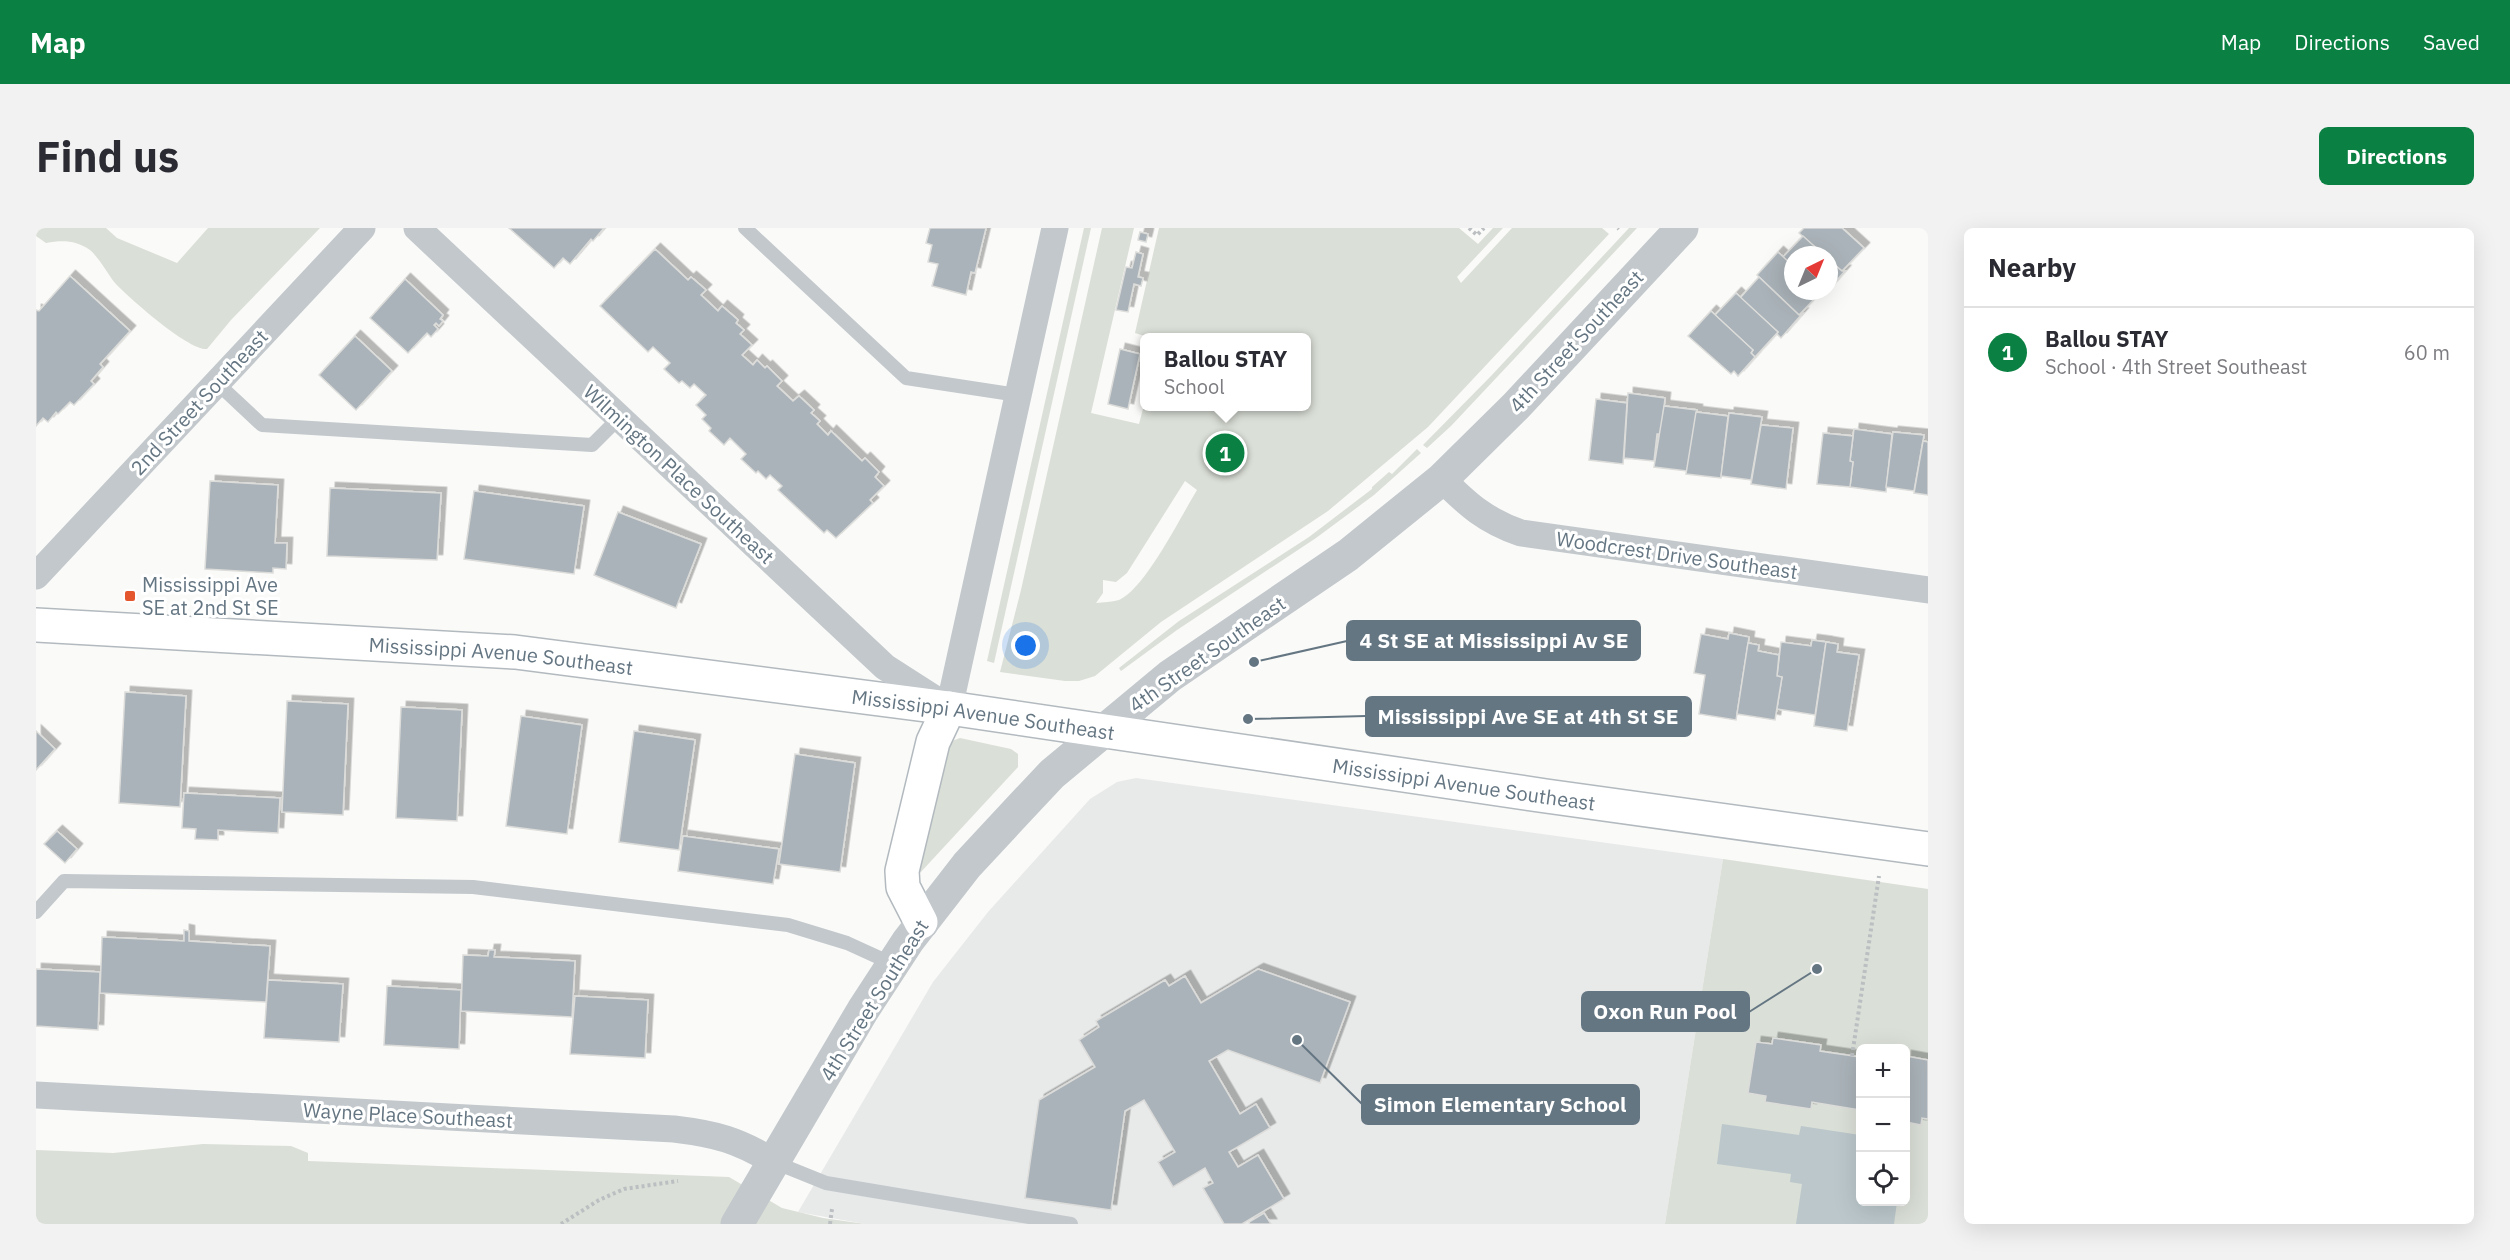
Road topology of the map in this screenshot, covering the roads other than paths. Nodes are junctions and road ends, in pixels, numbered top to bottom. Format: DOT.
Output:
graph roads {
  1 [pos="362,228"];
  2 [pos="417,228"];
  3 [pos="745,228"];
  4 [pos="1054,228"];
  5 [pos="1682,228"];
  6 [pos="217,383"];
  7 [pos="1018,395"];
  8 [pos="619,418"];
  9 [pos="1442,479"];
  10 [pos="36,576"];
  11 [pos="1928,590"];
  12 [pos="36,625"];
  13 [pos="949,708"];
  14 [pos="1102,731"];
  15 [pos="1928,849"];
  16 [pos="36,912"];
  17 [pos="921,922"];
  18 [pos="893,964"];
  19 [pos="36,1095"];
  20 [pos="774,1162"];
  21 [pos="737,1224"];
  22 [pos="1071,1224"];
  1 -- 6 [label="street, 2nd Street Southeast"];
  2 -- 8 [label="street, Wilmington Place Southeast"];
  3 -- 7 [label="lane"];
  4 -- 7 [label="street"];
  5 -- 9 [label="street, 4th Street Southeast"];
  6 -- 8 [label="lane"];
  6 -- 10 [label="street, 2nd Street Southeast"];
  7 -- 13 [label="street"];
  8 -- 13 [label="street, Wilmington Place Southeast"];
  9 -- 11 [label="street, Woodcrest Drive Southeast"];
  9 -- 14 [label="street, 4th Street Southeast"];
  12 -- 13 [label="main road, Mississippi Avenue Southeast"];
  13 -- 14 [label="main road, Mississippi Avenue Southeast"];
  13 -- 17 [label="main road"];
  14 -- 15 [label="main road, Mississippi Avenue Southeast"];
  14 -- 17 [label="street, 4th Street Southeast"];
  16 -- 18 [label="lane"];
  17 -- 18 [label="street, 4th Street Southeast"];
  18 -- 20 [label="street, 4th Street Southeast"];
  19 -- 20 [label="street, Wayne Place Southeast"];
  20 -- 21 [label="street, 4th Street Southeast"];
  20 -- 22 [label="lane"];
}
